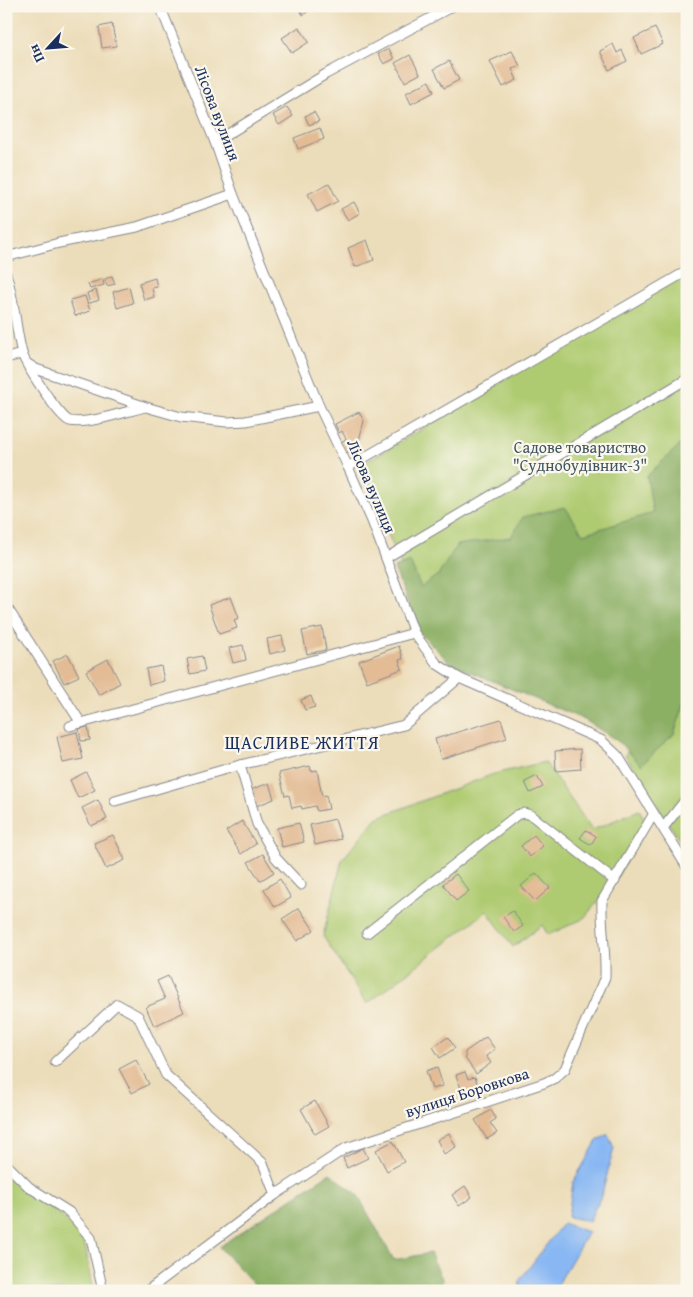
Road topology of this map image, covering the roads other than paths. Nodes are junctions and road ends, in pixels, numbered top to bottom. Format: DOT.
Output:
graph roads {
  1 [pos="160,6"];
  2 [pos="453,6"];
  3 [pos="215,142"];
  4 [pos="232,194"];
  5 [pos="6,257"];
  6 [pos="687,271"];
  7 [pos="6,274"];
  8 [pos="22,354"];
  9 [pos="6,358"];
  10 [pos="28,364"];
  11 [pos="687,379"];
  12 [pos="319,406"];
  13 [pos="146,407"];
  14 [pos="348,467"];
  15 [pos="386,558"];
  16 [pos="6,606"];
  17 [pos="414,633"];
  18 [pos="458,678"];
  19 [pos="81,723"];
  20 [pos="70,726"];
  21 [pos="240,765"];
  22 [pos="687,798"];
  23 [pos="115,801"];
  24 [pos="653,815"];
  25 [pos="663,828"];
  26 [pos="687,867"];
  27 [pos="615,881"];
  28 [pos="301,886"];
  29 [pos="367,933"];
  30 [pos="55,1062"];
  31 [pos="6,1164"];
  32 [pos="275,1195"];
  33 [pos="103,1291"];
  34 [pos="147,1291"];
  1 -- 3 [label="street, Лісова вулиця"];
  2 -- 3 [label="street"];
  3 -- 4 [label="street, Лісова вулиця"];
  4 -- 5 [label="street"];
  4 -- 12 [label="street, Лісова вулиця"];
  6 -- 14 [label="street"];
  7 -- 8 [label="street"];
  8 -- 9 [label="street"];
  8 -- 10 [label="street"];
  10 -- 13 [label="street"];
  10 -- 13 [label="street"];
  11 -- 15 [label="street"];
  12 -- 13 [label="street"];
  12 -- 14 [label="street, Лісова вулиця"];
  14 -- 15 [label="street, Лісова вулиця"];
  15 -- 17 [label="street, Лісова вулиця"];
  16 -- 19 [label="street"];
  17 -- 18 [label="street, Лісова вулиця"];
  17 -- 19 [label="street"];
  18 -- 21 [label="street"];
  18 -- 24 [label="street, Лісова вулиця"];
  19 -- 20 [label="street"];
  21 -- 23 [label="street"];
  21 -- 28 [label="street"];
  22 -- 25 [label="street"];
  24 -- 25 [label="street, Лісова вулиця"];
  24 -- 27 [label="street, вулиця Боровкова"];
  25 -- 26 [label="street, Лісова вулиця"];
  27 -- 29 [label="street"];
  27 -- 32 [label="street, вулиця Боровкова"];
  30 -- 32 [label="street"];
  31 -- 33 [label="street"];
  32 -- 34 [label="street, вулиця Боровкова"];
}
